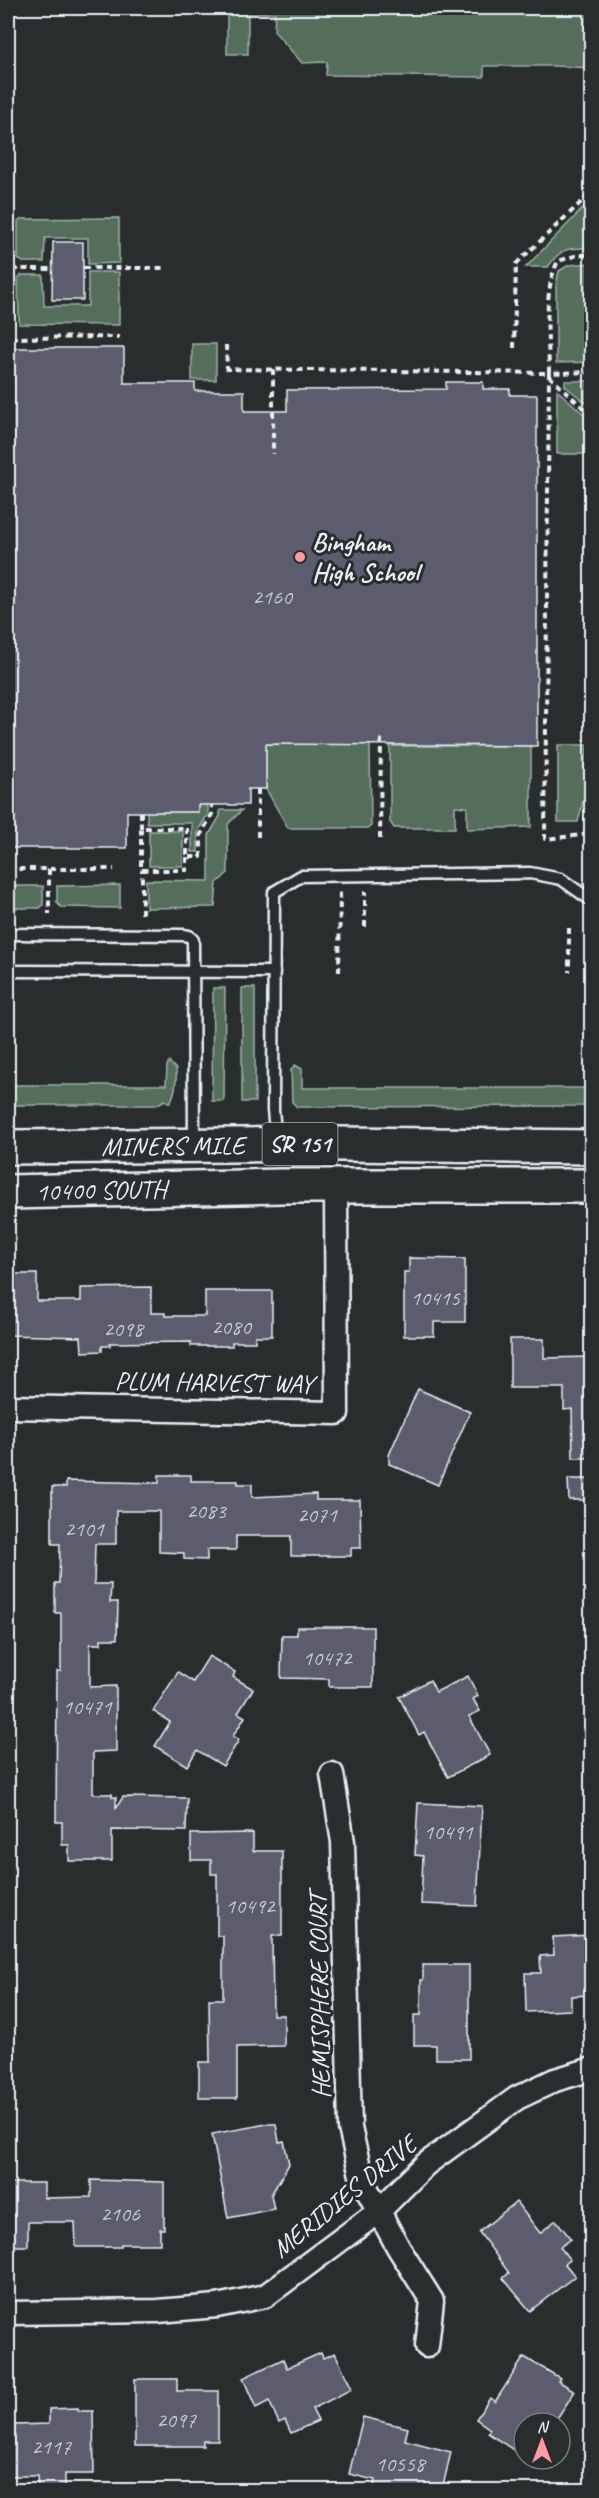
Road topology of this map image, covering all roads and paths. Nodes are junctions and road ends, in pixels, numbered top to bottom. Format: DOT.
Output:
graph roads {
  1 [pos="591,192"];
  2 [pos="9,215"];
  3 [pos="591,255"];
  4 [pos="83,268"];
  5 [pos="164,268"];
  6 [pos="12,269"];
  7 [pos="52,269"];
  8 [pos="119,337"];
  9 [pos="9,338"];
  10 [pos="226,345"];
  11 [pos="514,348"];
  12 [pos="273,369"];
  13 [pos="591,372"];
  14 [pos="549,374"];
  15 [pos="591,416"];
  16 [pos="273,454"];
  17 [pos="381,738"];
  18 [pos="258,789"];
  19 [pos="591,796"];
  20 [pos="212,805"];
  21 [pos="141,812"];
  22 [pos="141,828"];
  23 [pos="589,834"];
  24 [pos="258,839"];
  25 [pos="380,839"];
  26 [pos="187,856"];
  27 [pos="8,869"];
  28 [pos="49,869"];
  29 [pos="114,869"];
  30 [pos="142,870"];
  31 [pos="365,875"];
  32 [pos="340,876"];
  33 [pos="591,901"];
  34 [pos="49,914"];
  35 [pos="142,914"];
  36 [pos="365,927"];
  37 [pos="569,928"];
  38 [pos="8,934"];
  39 [pos="8,971"];
  40 [pos="194,971"];
  41 [pos="274,972"];
  42 [pos="339,972"];
  43 [pos="569,972"];
  44 [pos="194,1145"];
  45 [pos="276,1145"];
  46 [pos="8,1147"];
  47 [pos="591,1147"];
  48 [pos="591,1185"];
  49 [pos="336,1186"];
  50 [pos="196,1188"];
  51 [pos="8,1192"];
  52 [pos="8,1407"];
  53 [pos="332,1774"];
  54 [pos="591,2069"];
  55 [pos="378,2212"];
  56 [pos="8,2313"];
  57 [pos="427,2346"];
  1 -- 11 [label="path"];
  2 -- 6 [label="path"];
  3 -- 14 [label="path"];
  4 -- 5 [label="path"];
  6 -- 7 [label="path"];
  6 -- 9 [label="path"];
  8 -- 9 [label="path"];
  10 -- 12 [label="path"];
  12 -- 14 [label="path"];
  12 -- 16 [label="path"];
  13 -- 14 [label="path"];
  14 -- 15 [label="path"];
  14 -- 23 [label="path"];
  17 -- 25 [label="path"];
  18 -- 24 [label="path"];
  19 -- 23 [label="path"];
  20 -- 26 [label="path"];
  21 -- 22 [label="path"];
  22 -- 26 [label="path"];
  22 -- 30 [label="path"];
  26 -- 30 [label="path"];
  27 -- 28 [label="path"];
  28 -- 29 [label="path"];
  28 -- 34 [label="path"];
  30 -- 35 [label="path"];
  31 -- 32 [label="lane"];
  31 -- 33 [label="lane"];
  31 -- 36 [label="path"];
  32 -- 41 [label="lane"];
  32 -- 42 [label="path"];
  37 -- 43 [label="path"];
  38 -- 40 [label="lane"];
  39 -- 40 [label="lane"];
  40 -- 41 [label="lane"];
  40 -- 44 [label="lane"];
  41 -- 45 [label="lane"];
  44 -- 45 [label="main road, MINERS MILE / SR 151"];
  44 -- 46 [label="main road, MINERS MILE / SR 151"];
  45 -- 47 [label="main road, MINERS MILE / SR 151"];
  48 -- 49 [label="main road, MINERS MILE / SR 151"];
  49 -- 50 [label="main road, MINERS MILE / SR 151"];
  49 -- 52 [label="street, PLUM HARVEST WAY"];
  50 -- 51 [label="main road, 10400 SOUTH / SR 151"];
  53 -- 55 [label="street, HEMISPHERE COURT"];
  54 -- 55 [label="street, MERIDIES DRIVE"];
  55 -- 56 [label="street, MERIDIES DRIVE"];
  55 -- 57 [label="street, HEMISPHERE COURT"];
}
